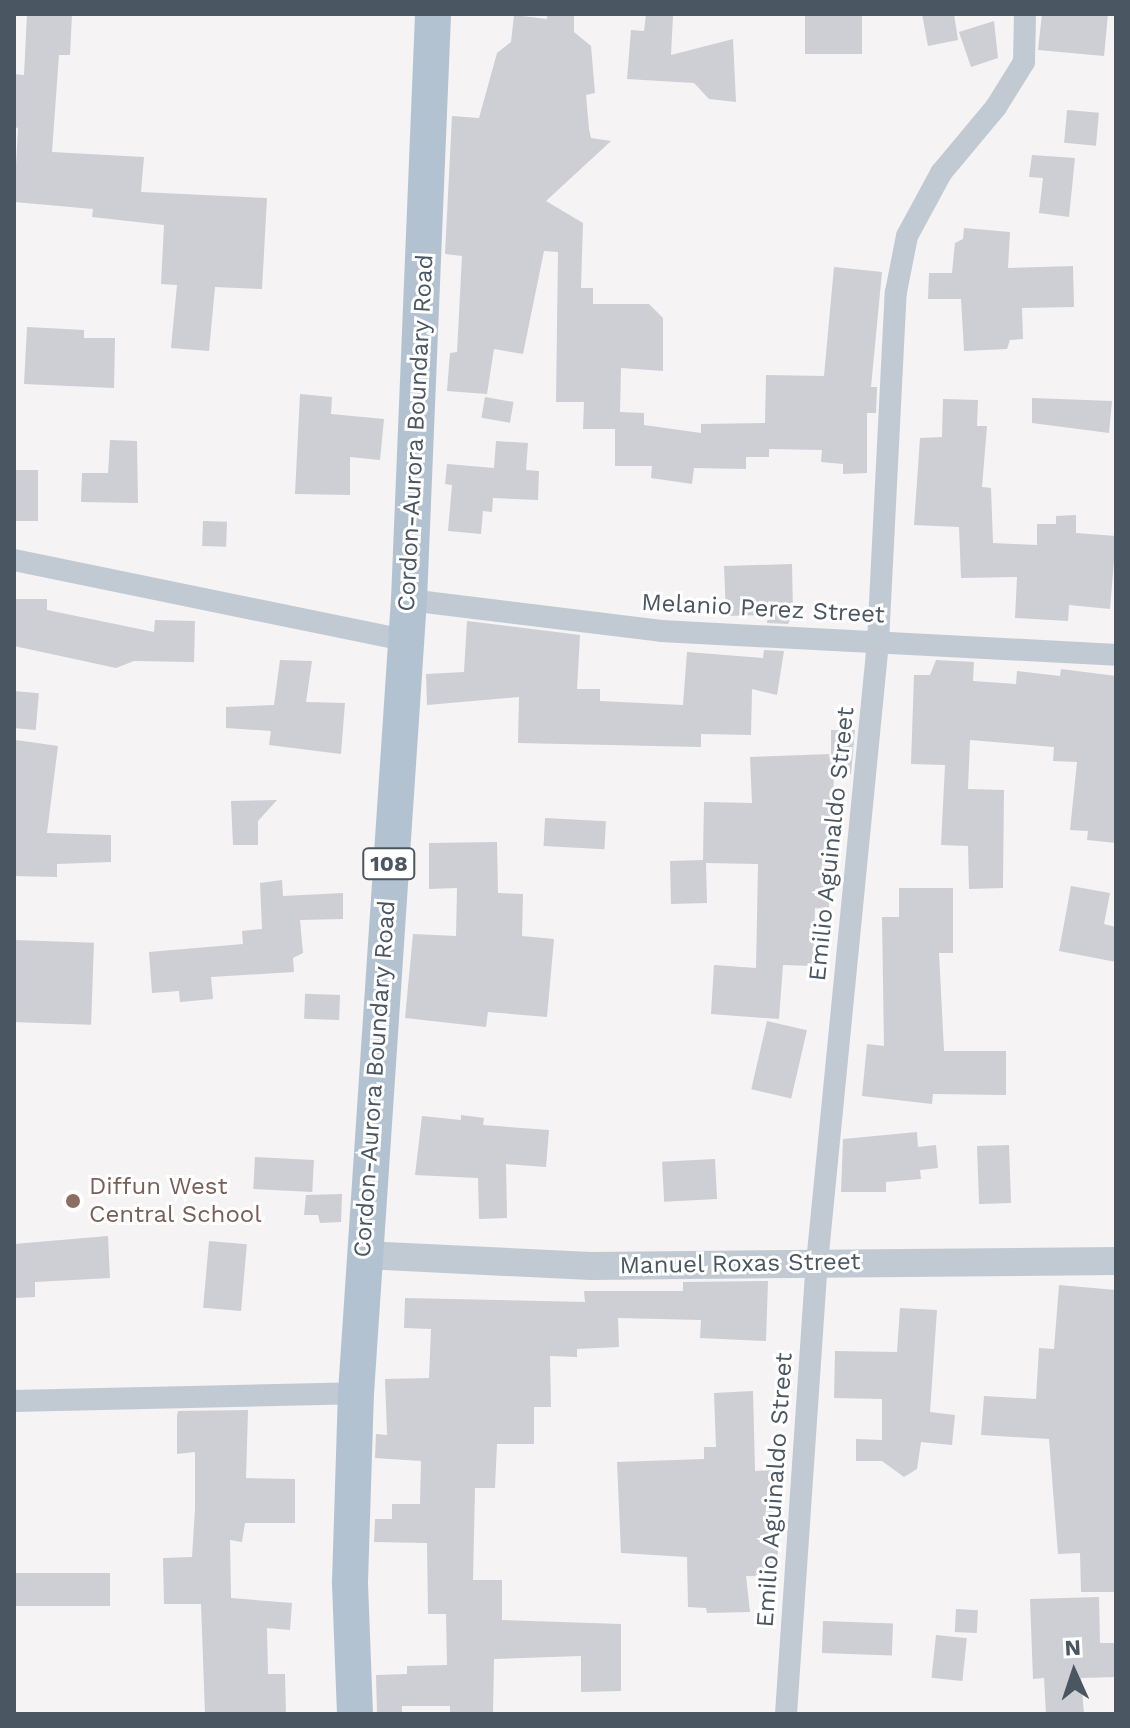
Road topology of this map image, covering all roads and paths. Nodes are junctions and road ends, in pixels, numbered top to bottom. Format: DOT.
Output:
graph roads {
  1 [pos="433,14"];
  2 [pos="1025,14"];
  3 [pos="14,560"];
  4 [pos="409,600"];
  5 [pos="403,640"];
  6 [pos="878,642"];
  7 [pos="1116,655"];
  8 [pos="364,1255"];
  9 [pos="1116,1261"];
  10 [pos="817,1263"];
  11 [pos="356,1393"];
  12 [pos="14,1401"];
  13 [pos="355,1714"];
  14 [pos="786,1714"];
  1 -- 4 [label="main road, Cordon-Aurora Boundary Road / 108"];
  2 -- 6 [label="street, Emilio Aguinaldo Street"];
  3 -- 5 [label="street"];
  4 -- 5 [label="main road, Cordon-Aurora Boundary Road / 108"];
  4 -- 6 [label="street, Melanio Perez Street"];
  5 -- 8 [label="main road, Cordon-Aurora Boundary Road / 108"];
  6 -- 7 [label="street, Melanio Perez Street"];
  6 -- 10 [label="street, Emilio Aguinaldo Street"];
  8 -- 10 [label="street, Manuel Roxas Street"];
  8 -- 11 [label="main road, Cordon-Aurora Boundary Road / 108"];
  9 -- 10 [label="street, Manuel Roxas Street"];
  10 -- 14 [label="street, Emilio Aguinaldo Street"];
  11 -- 12 [label="street"];
  11 -- 13 [label="main road, Cordon-Aurora Boundary Road / 108"];
}
